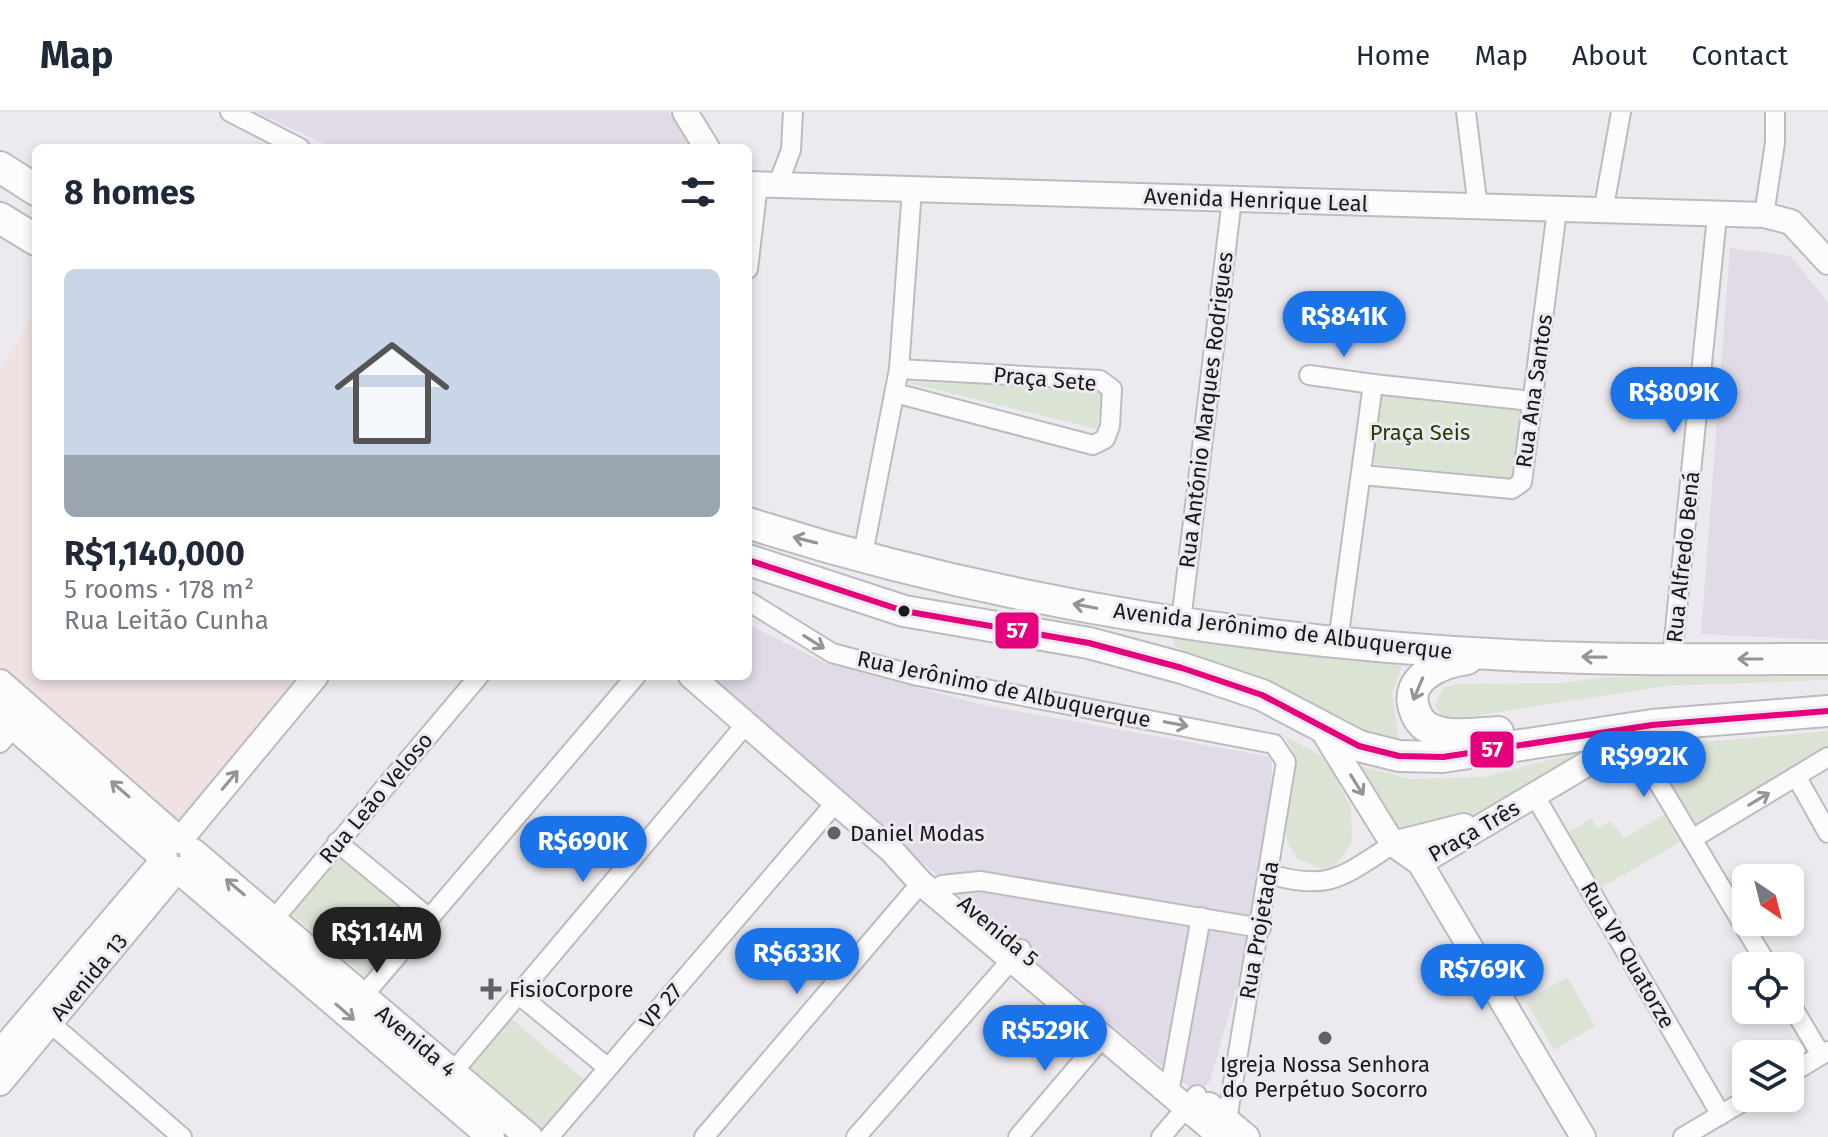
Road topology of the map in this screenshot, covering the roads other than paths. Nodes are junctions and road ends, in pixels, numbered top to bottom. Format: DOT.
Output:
graph roads {
  1 [pos="230,112"];
  2 [pos="685,112"];
  3 [pos="793,112"];
  4 [pos="1466,112"];
  5 [pos="1621,112"];
  6 [pos="1775,112"];
  7 [pos="1789,112"];
  8 [pos="1775,143"];
  9 [pos="292,144"];
  10 [pos="705,144"];
  11 [pos="0,167"];
  12 [pos="761,184"];
  13 [pos="32,187"];
  14 [pos="912,189"];
  15 [pos="1232,199"];
  16 [pos="1478,208"];
  17 [pos="1557,210"];
  18 [pos="1603,212"];
  19 [pos="1764,215"];
  20 [pos="1717,216"];
  21 [pos="0,218"];
  22 [pos="32,238"];
  23 [pos="752,243"];
  24 [pos="1828,262"];
  25 [pos="899,369"];
  26 [pos="1309,375"];
  27 [pos="1373,384"];
  28 [pos="895,393"];
  29 [pos="1532,401"];
  30 [pos="1362,475"];
  31 [pos="752,524"];
  32 [pos="863,554"];
  33 [pos="752,561"];
  34 [pos="752,603"];
  35 [pos="1181,621"];
  36 [pos="1338,641"];
  37 [pos="1511,655"];
  38 [pos="1672,659"];
  39 [pos="1828,659"];
  40 [pos="313,680"];
  41 [pos="476,680"];
  42 [pos="633,680"];
  43 [pos="696,680"];
  44 [pos="0,683"];
  45 [pos="1828,711"];
  46 [pos="746,724"];
  47 [pos="1320,726"];
  48 [pos="5,728"];
  49 [pos="1642,731"];
  50 [pos="1274,744"];
  51 [pos="1828,757"];
  52 [pos="1796,776"];
  53 [pos="1535,796"];
  54 [pos="836,802"];
  55 [pos="1828,833"];
  56 [pos="1692,839"];
  57 [pos="337,842"];
  58 [pos="1393,844"];
  59 [pos="177,856"];
  60 [pos="1420,863"];
  61 [pos="1269,874"];
  62 [pos="932,884"];
  63 [pos="1201,917"];
  64 [pos="429,918"];
  65 [pos="273,920"];
  66 [pos="1261,928"];
  67 [pos="1760,952"];
  68 [pos="1016,954"];
  69 [pos="518,994"];
  70 [pos="363,996"];
  71 [pos="43,1017"];
  72 [pos="1804,1024"];
  73 [pos="1103,1037"];
  74 [pos="399,1042"];
  75 [pos="0,1052"];
  76 [pos="1824,1053"];
  77 [pos="1804,1065"];
  78 [pos="608,1068"];
  79 [pos="453,1072"];
  80 [pos="0,1083"];
  81 [pos="1181,1092"];
  82 [pos="1732,1108"];
  83 [pos="1721,1115"];
  84 [pos="1224,1128"];
  85 [pos="182,1137"];
  86 [pos="491,1137"];
  87 [pos="529,1137"];
  88 [pos="549,1137"];
  89 [pos="704,1137"];
  90 [pos="856,1137"];
  91 [pos="1018,1137"];
  92 [pos="1161,1137"];
  93 [pos="1247,1137"];
  94 [pos="1583,1137"];
  95 [pos="1683,1137"];
  1 -- 9 [label="street"];
  2 -- 10 [label="street"];
  3 -- 12 [label="street"];
  4 -- 16 [label="street"];
  5 -- 18 [label="street"];
  6 -- 8 [label="street"];
  7 -- 8 [label="street"];
  8 -- 19 [label="street"];
  11 -- 13 [label="main road"];
  12 -- 14 [label="street, Avenida Henrique Leal"];
  12 -- 23 [label="street"];
  14 -- 15 [label="street, Avenida Henrique Leal"];
  14 -- 25 [label="street"];
  15 -- 16 [label="street, Avenida Henrique Leal"];
  15 -- 35 [label="street, Rua António Marques Rodrigues"];
  16 -- 17 [label="street, Avenida Henrique Leal"];
  17 -- 18 [label="street, Avenida Henrique Leal"];
  17 -- 29 [label="street, Rua Ana Santos"];
  18 -- 20 [label="street, Avenida Henrique Leal"];
  19 -- 20 [label="street, Avenida Henrique Leal"];
  19 -- 24 [label="street, Avenida Henrique Leal"];
  20 -- 38 [label="street, Rua Alfredo Bená"];
  21 -- 22 [label="main road"];
  25 -- 28 [label="street"];
  25 -- 28 [label="street, Praça Sete"];
  26 -- 27 [label="street"];
  27 -- 29 [label="street"];
  27 -- 30 [label="street"];
  28 -- 32 [label="street"];
  29 -- 30 [label="street, Rua Ana Santos"];
  30 -- 36 [label="street"];
  32 -- 31 [label="main road, Avenida Jerônimo de Albuquerque, one-way"];
  35 -- 32 [label="main road, Avenida Jerônimo de Albuquerque, one-way"];
  33 -- 47 [label="main road, Avenida Jerônimo de Albuquerque"];
  34 -- 50 [label="street, Rua Jerônimo de Albuquerque, one-way"];
  35 -- 36 [label="main road, Avenida Jerônimo de Albuquerque"];
  36 -- 37 [label="main road, Avenida Jerônimo de Albuquerque"];
  38 -- 37 [label="main road, Avenida Jerônimo de Albuquerque, one-way"];
  37 -- 49 [label="main road, one-way"];
  39 -- 38 [label="main road, Avenida Jerônimo de Albuquerque, one-way"];
  59 -- 40 [label="street, Avenida 13, one-way"];
  41 -- 57 [label="street, Rua Leão Veloso"];
  42 -- 64 [label="street"];
  43 -- 46 [label="street, Avenida 5"];
  59 -- 44 [label="main road, Avenida 4, one-way"];
  45 -- 49 [label="main road, Avenida Jerônimo de Albuquerque"];
  46 -- 54 [label="street, Avenida 5"];
  46 -- 69 [label="street"];
  47 -- 49 [label="main road, Avenida Jerônimo de Albuquerque"];
  47 -- 58 [label="street, one-way"];
  48 -- 59 [label="main road, Avenida 4"];
  49 -- 53 [label="street, Praça Três"];
  49 -- 56 [label="street"];
  50 -- 61 [label="street, Rua Projetada"];
  51 -- 52 [label="street"];
  52 -- 55 [label="street"];
  56 -- 52 [label="street, one-way"];
  53 -- 58 [label="street"];
  53 -- 60 [label="street, Praça Três"];
  53 -- 83 [label="street, Rua VP Quatorze"];
  54 -- 62 [label="street, Avenida 5"];
  54 -- 78 [label="street, VP 27"];
  56 -- 67 [label="street"];
  57 -- 64 [label="street"];
  57 -- 65 [label="street, Rua Leão Veloso"];
  58 -- 60 [label="street"];
  58 -- 61 [label="street"];
  65 -- 59 [label="main road, Avenida 4, one-way"];
  59 -- 71 [label="street, Avenida 13"];
  59 -- 74 [label="main road, Avenida 4, one-way"];
  60 -- 94 [label="street"];
  61 -- 66 [label="street, Rua Projetada"];
  62 -- 63 [label="street"];
  62 -- 68 [label="street, Avenida 5"];
  62 -- 89 [label="street"];
  63 -- 66 [label="street"];
  63 -- 81 [label="street"];
  64 -- 70 [label="street"];
  65 -- 70 [label="main road, Avenida 4"];
  66 -- 84 [label="street, Rua Projetada"];
  68 -- 73 [label="street, Avenida 5"];
  68 -- 81 [label="street, Avenida 5"];
  68 -- 90 [label="street"];
  69 -- 78 [label="street"];
  69 -- 79 [label="street"];
  70 -- 74 [label="main road, Avenida 4"];
  71 -- 75 [label="street, Avenida 13"];
  71 -- 80 [label="street, Avenida 13"];
  71 -- 85 [label="street"];
  72 -- 76 [label="street"];
  73 -- 81 [label="street, Avenida 5"];
  73 -- 91 [label="street"];
  74 -- 79 [label="main road, Avenida 4"];
  74 -- 86 [label="main road, Avenida 4"];
  76 -- 77 [label="street"];
  78 -- 88 [label="street, VP 27"];
  79 -- 87 [label="main road, Avenida 4"];
  81 -- 84 [label="street, Avenida 5"];
  81 -- 92 [label="street"];
  82 -- 83 [label="street"];
  83 -- 95 [label="street"];
  84 -- 93 [label="street, Avenida 5"];
}
